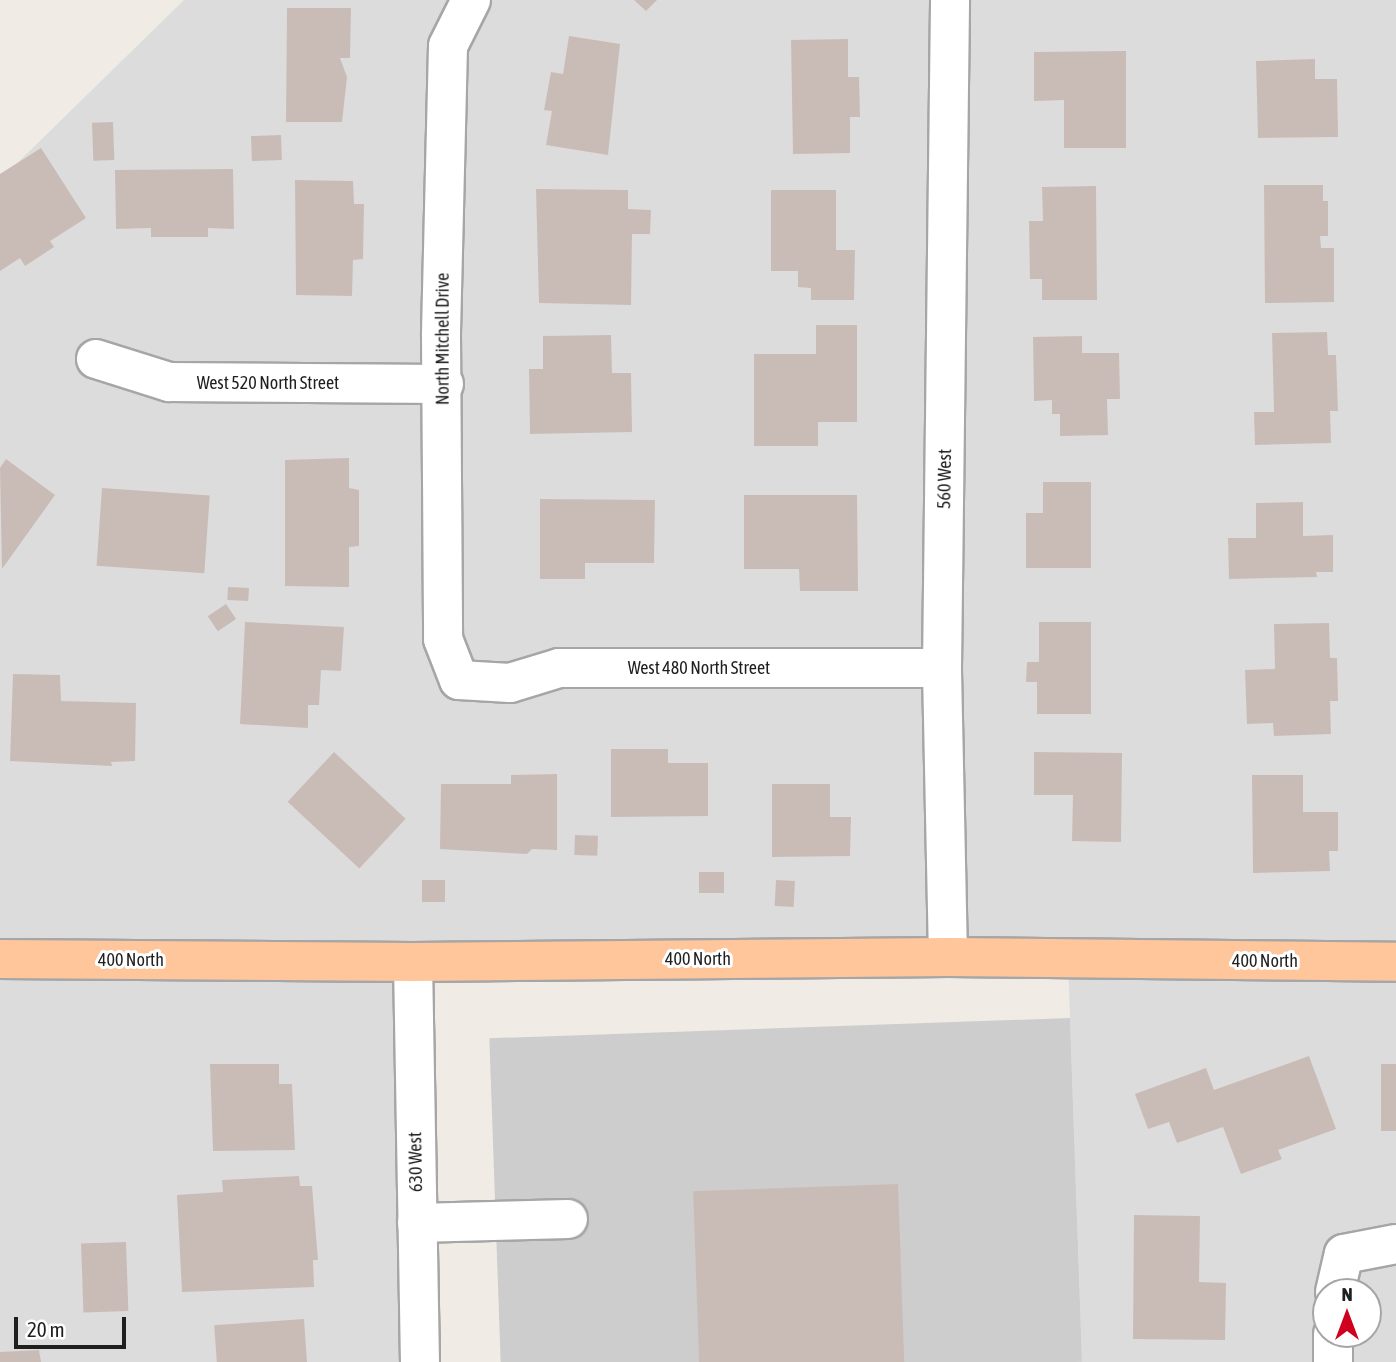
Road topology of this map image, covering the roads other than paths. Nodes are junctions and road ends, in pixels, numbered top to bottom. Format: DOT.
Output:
graph roads {
  1 [pos="471,0"];
  2 [pos="950,0"];
  3 [pos="96,359"];
  4 [pos="444,384"];
  5 [pos="942,668"];
  6 [pos="459,680"];
  7 [pos="948,957"];
  8 [pos="0,958"];
  9 [pos="413,962"];
  10 [pos="1396,962"];
  11 [pos="568,1219"];
  12 [pos="417,1223"];
  13 [pos="1396,1244"];
  14 [pos="1338,1278"];
  15 [pos="420,1362"];
  1 -- 4 [label="street, North Mitchell Drive"];
  2 -- 5 [label="street, 560 West"];
  3 -- 4 [label="street, West 520 North Street"];
  4 -- 6 [label="street, North Mitchell Drive"];
  5 -- 6 [label="street, West 480 North Street"];
  5 -- 7 [label="street, 560 West"];
  7 -- 9 [label="main road, 400 North"];
  7 -- 10 [label="main road, 400 North"];
  8 -- 9 [label="main road, 400 North"];
  9 -- 12 [label="street, 630 West"];
  11 -- 12 [label="street"];
  12 -- 15 [label="street, 630 West"];
  13 -- 14 [label="street"];
}
